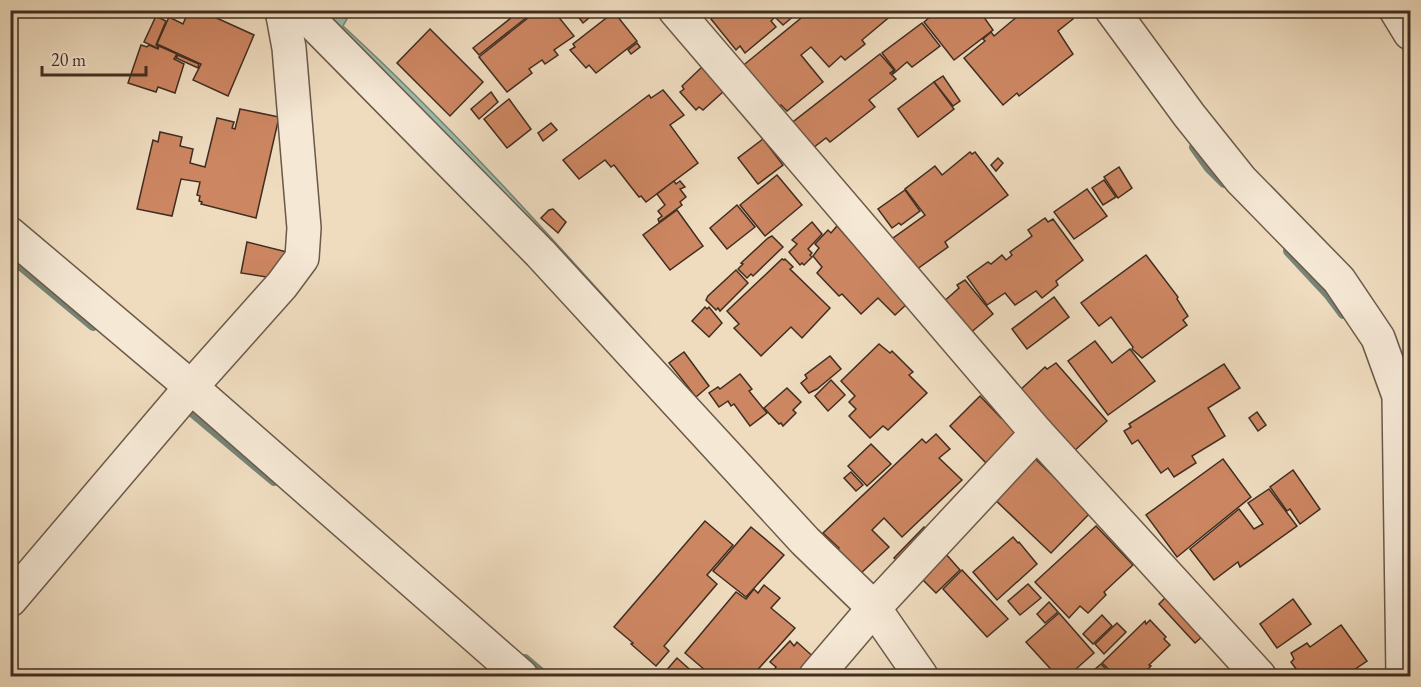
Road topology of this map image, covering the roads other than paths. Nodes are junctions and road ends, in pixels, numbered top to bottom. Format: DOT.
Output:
graph roads {
  1 [pos="675,10"];
  2 [pos="1112,10"];
  3 [pos="1396,10"];
  4 [pos="282,13"];
  5 [pos="1410,33"];
  6 [pos="10,234"];
  7 [pos="191,387"];
  8 [pos="1037,434"];
  9 [pos="10,600"];
  10 [pos="874,608"];
  11 [pos="521,676"];
  12 [pos="816,676"];
  13 [pos="921,676"];
  14 [pos="1260,676"];
  15 [pos="1403,676"];
  1 -- 8 [label="street"];
  2 -- 15 [label="street"];
  3 -- 5 [label="street"];
  4 -- 7 [label="street"];
  4 -- 10 [label="street"];
  6 -- 7 [label="street"];
  7 -- 9 [label="street"];
  7 -- 11 [label="street"];
  8 -- 10 [label="street"];
  8 -- 14 [label="street"];
  10 -- 12 [label="street"];
  10 -- 13 [label="street"];
}
